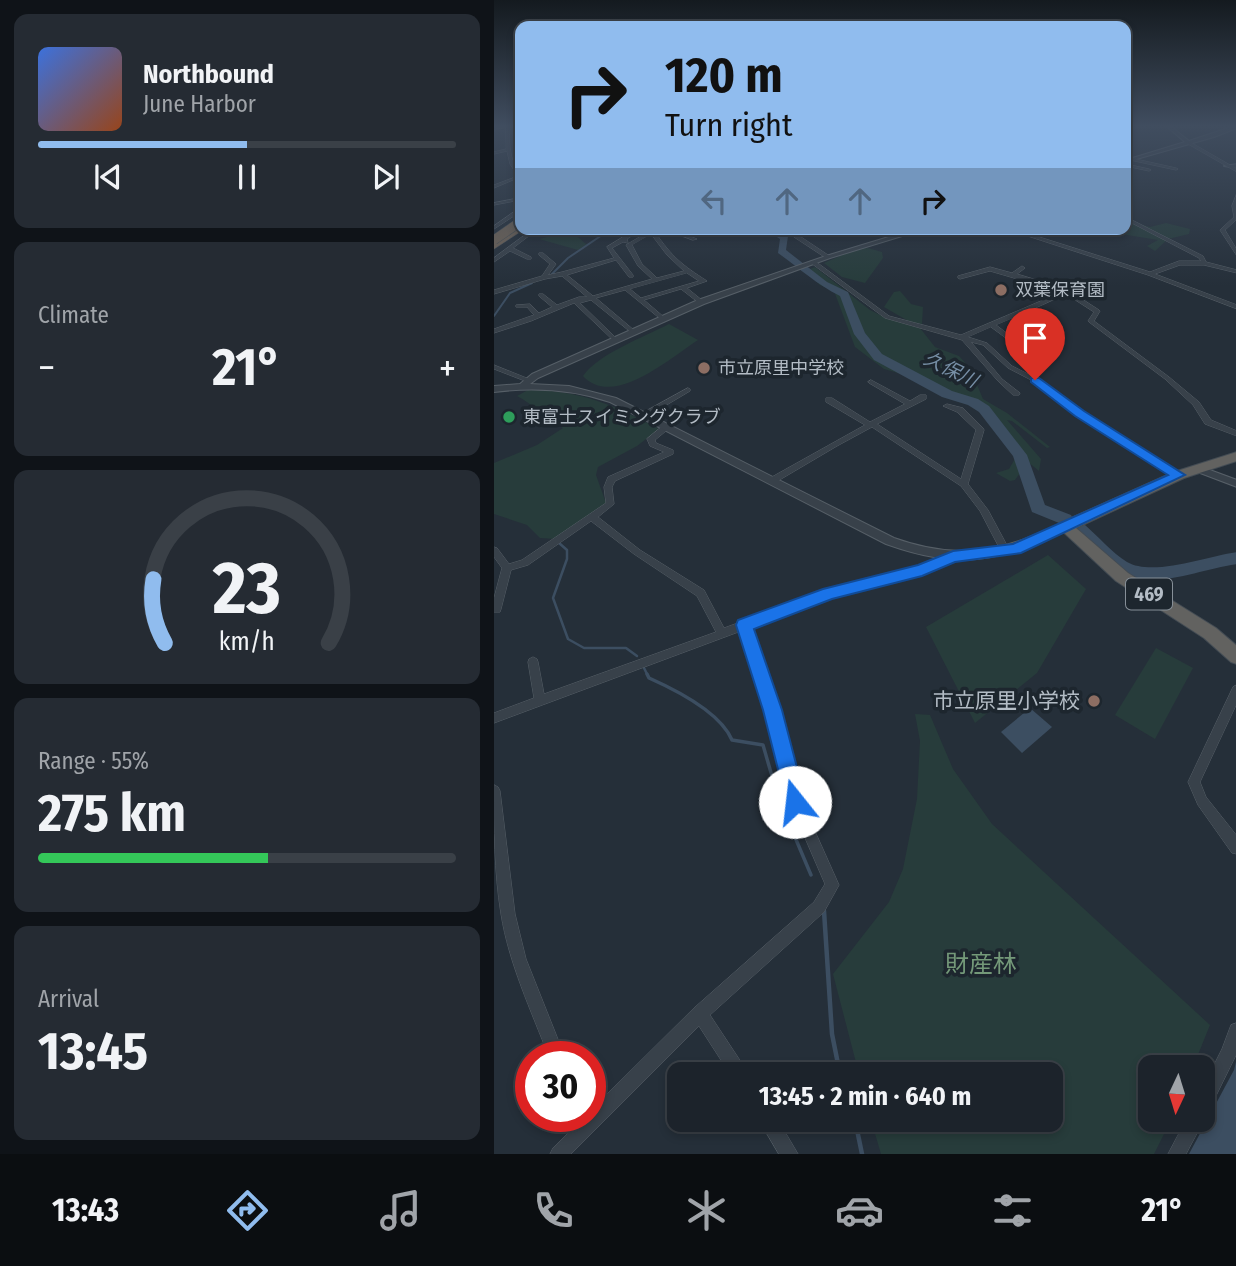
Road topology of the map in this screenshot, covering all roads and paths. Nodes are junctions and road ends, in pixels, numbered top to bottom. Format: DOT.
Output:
graph roads {
  1 [pos="513,179"];
  2 [pos="494,187"];
  3 [pos="1237,194"];
  4 [pos="515,200"];
  5 [pos="494,204"];
  6 [pos="515,213"];
  7 [pos="1236,217"];
  8 [pos="1131,221"];
  9 [pos="495,226"];
  10 [pos="515,226"];
  11 [pos="515,229"];
  12 [pos="515,230"];
  13 [pos="528,235"];
  14 [pos="631,235"];
  15 [pos="646,235"];
  16 [pos="655,235"];
  17 [pos="683,235"];
  18 [pos="798,235"];
  19 [pos="902,235"];
  20 [pos="1027,235"];
  21 [pos="625,239"];
  22 [pos="695,239"];
  23 [pos="494,240"];
  24 [pos="629,245"];
  25 [pos="494,246"];
  26 [pos="510,248"];
  27 [pos="541,254"];
  28 [pos="1237,255"];
  29 [pos="828,257"];
  30 [pos="529,258"];
  31 [pos="618,258"];
  32 [pos="494,260"];
  33 [pos="813,262"];
  34 [pos="1204,263"];
  35 [pos="1022,268"];
  36 [pos="685,272"];
  37 [pos="1237,272"];
  38 [pos="563,274"];
  39 [pos="1150,274"];
  40 [pos="1013,275"];
  41 [pos="631,276"];
  42 [pos="544,277"];
  43 [pos="960,277"];
  44 [pos="656,280"];
  45 [pos="1094,282"];
  46 [pos="682,287"];
  47 [pos="626,288"];
  48 [pos="1065,291"];
  49 [pos="494,292"];
  50 [pos="541,295"];
  51 [pos="593,296"];
  52 [pos="639,299"];
  53 [pos="701,302"];
  54 [pos="518,306"];
  55 [pos="556,307"];
  56 [pos="1237,307"];
  57 [pos="1014,314"];
  58 [pos="538,316"];
  59 [pos="663,319"];
  60 [pos="991,324"];
  61 [pos="494,331"];
  62 [pos="633,332"];
  63 [pos="963,337"];
  64 [pos="615,341"];
  65 [pos="1017,343"];
  66 [pos="494,367"];
  67 [pos="1031,377"];
  68 [pos="526,382"];
  69 [pos="871,382"];
  70 [pos="494,389"];
  71 [pos="688,390"];
  72 [pos="1016,393"];
  73 [pos="923,397"];
  74 [pos="829,400"];
  75 [pos="910,404"];
  76 [pos="947,406"];
  77 [pos="645,414"];
  78 [pos="871,424"];
  79 [pos="668,426"];
  80 [pos="1237,434"];
  81 [pos="1237,456"];
  82 [pos="1199,469"];
  83 [pos="1179,475"];
  84 [pos="773,480"];
  85 [pos="964,484"];
  86 [pos="1237,484"];
  87 [pos="592,517"];
  88 [pos="1065,527"];
  89 [pos="494,550"];
  90 [pos="1005,551"];
  91 [pos="953,557"];
  92 [pos="507,568"];
  93 [pos="496,608"];
  94 [pos="744,625"];
  95 [pos="722,634"];
  96 [pos="1237,657"];
  97 [pos="533,662"];
  98 [pos="1237,691"];
  99 [pos="540,702"];
  100 [pos="494,718"];
  101 [pos="494,791"];
  102 [pos="1237,848"];
  103 [pos="700,1014"];
  104 [pos="1237,1031"];
  105 [pos="551,1041"];
  106 [pos="731,1062"];
  107 [pos="1215,1080"];
  108 [pos="606,1101"];
  109 [pos="575,1132"];
  110 [pos="775,1132"];
  111 [pos="1189,1132"];
  112 [pos="559,1154"];
  113 [pos="789,1154"];
  114 [pos="1177,1154"];
  1 -- 2 [label="street"];
  3 -- 7 [label="street"];
  4 -- 5 [label="street"];
  6 -- 9 [label="street"];
  7 -- 28 [label="street"];
  8 -- 34 [label="street"];
  9 -- 10 [label="street"];
  11 -- 23 [label="highway, bridge"];
  12 -- 25 [label="highway, bridge"];
  13 -- 26 [label="street"];
  14 -- 21 [label="street"];
  15 -- 24 [label="street"];
  16 -- 36 [label="street"];
  17 -- 22 [label="street"];
  18 -- 29 [label="street"];
  19 -- 29 [label="street"];
  20 -- 39 [label="street"];
  21 -- 24 [label="street"];
  21 -- 31 [label="street"];
  24 -- 44 [label="street"];
  26 -- 30 [label="street"];
  26 -- 32 [label="street"];
  27 -- 42 [label="street"];
  29 -- 33 [label="street"];
  31 -- 38 [label="street"];
  31 -- 41 [label="street"];
  33 -- 53 [label="street"];
  33 -- 63 [label="street"];
  34 -- 37 [label="street"];
  34 -- 39 [label="street"];
  35 -- 40 [label="street"];
  36 -- 44 [label="street"];
  36 -- 46 [label="street"];
  38 -- 42 [label="street"];
  38 -- 51 [label="street"];
  39 -- 56 [label="street"];
  40 -- 43 [label="street"];
  40 -- 48 [label="street"];
  42 -- 49 [label="street"];
  44 -- 47 [label="street"];
  45 -- 48 [label="street"];
  46 -- 52 [label="street"];
  46 -- 53 [label="street"];
  47 -- 51 [label="street"];
  47 -- 52 [label="street"];
  48 -- 57 [label="street"];
  48 -- 80 [label="street"];
  50 -- 55 [label="street"];
  51 -- 55 [label="street"];
  51 -- 62 [label="street"];
  51 -- 64 [label="street"];
  52 -- 59 [label="street"];
  53 -- 59 [label="street"];
  54 -- 58 [label="street"];
  55 -- 58 [label="street"];
  57 -- 60 [label="street"];
  57 -- 65 [label="street"];
  58 -- 61 [label="street"];
  59 -- 62 [label="street"];
  60 -- 63 [label="street"];
  60 -- 65 [label="street"];
  62 -- 64 [label="street"];
  63 -- 67 [label="street"];
  63 -- 72 [label="street"];
  64 -- 68 [label="street"];
  65 -- 67 [label="street"];
  66 -- 68 [label="street"];
  67 -- 83 [label="street"];
  68 -- 70 [label="street"];
  68 -- 77 [label="street"];
  69 -- 75 [label="street"];
  71 -- 77 [label="street"];
  73 -- 75 [label="street"];
  74 -- 78 [label="street"];
  75 -- 78 [label="street"];
  76 -- 85 [label="street"];
  77 -- 79 [label="street"];
  78 -- 84 [label="street"];
  78 -- 85 [label="street"];
  79 -- 84 [label="street"];
  79 -- 87 [label="street"];
  81 -- 82 [label="highway"];
  82 -- 83 [label="highway"];
  82 -- 86 [label="street"];
  83 -- 88 [label="highway"];
  84 -- 91 [label="street"];
  85 -- 90 [label="street"];
  87 -- 92 [label="street"];
  87 -- 95 [label="street"];
  88 -- 90 [label="street"];
  88 -- 96 [label="highway, 469"];
  89 -- 92 [label="street"];
  90 -- 91 [label="street"];
  91 -- 94 [label="street"];
  92 -- 93 [label="street"];
  94 -- 95 [label="street"];
  94 -- 103 [label="street"];
  95 -- 99 [label="street"];
  97 -- 99 [label="street"];
  98 -- 102 [label="street"];
  99 -- 100 [label="street"];
  101 -- 105 [label="street"];
  103 -- 106 [label="street"];
  103 -- 108 [label="street"];
  104 -- 107 [label="street"];
  109 -- 112 [label="street"];
  110 -- 113 [label="street"];
  111 -- 114 [label="street"];
}
